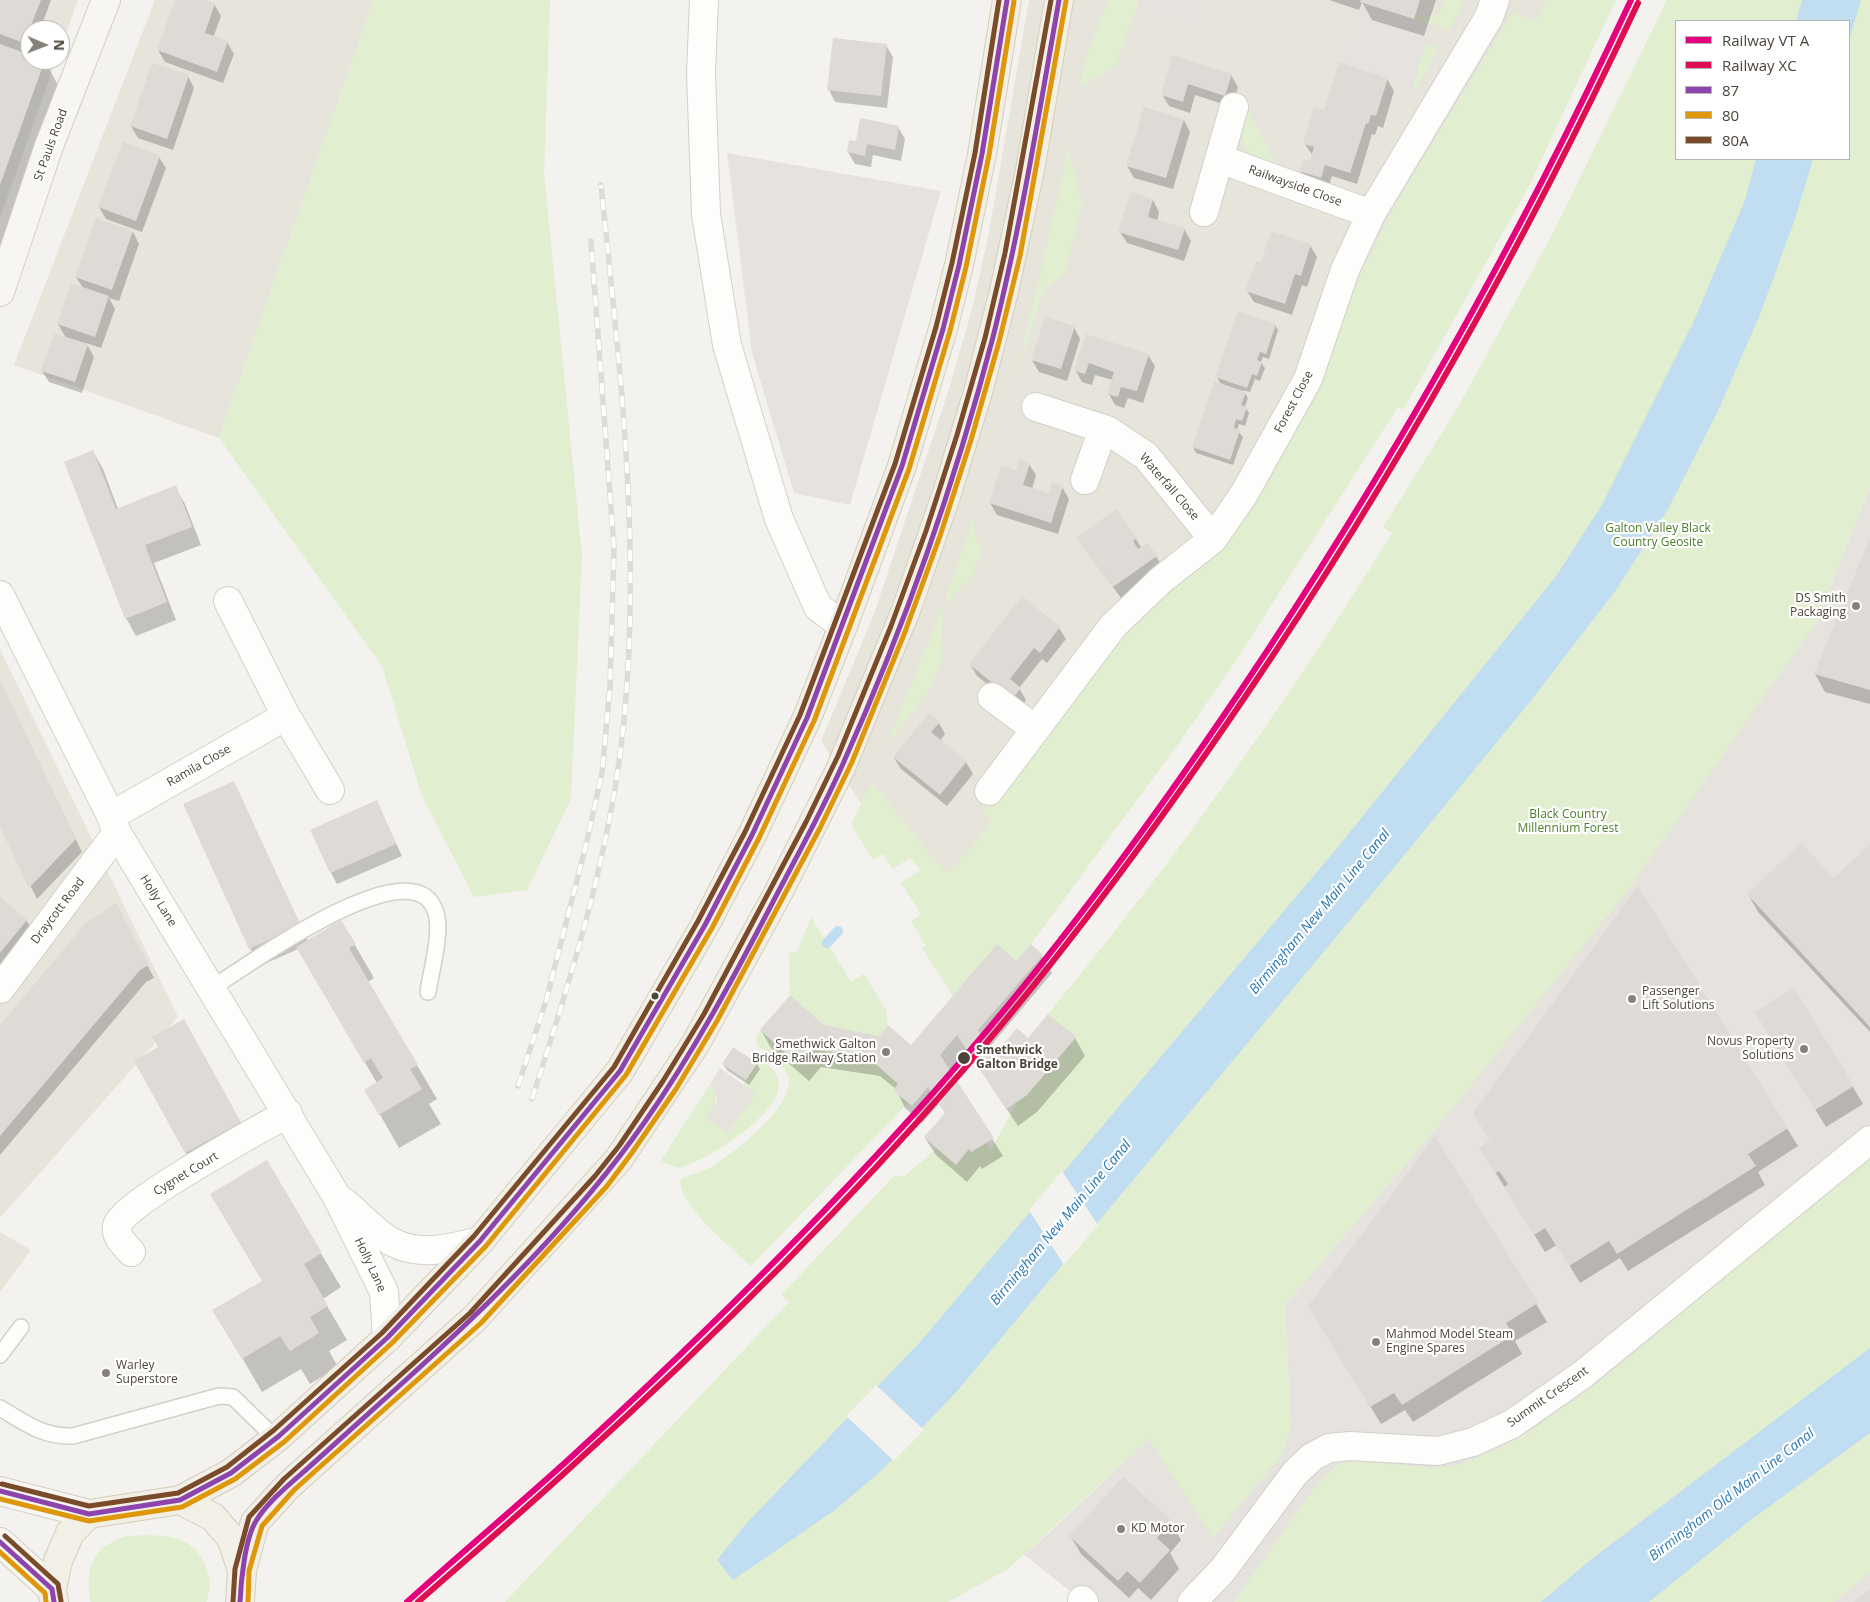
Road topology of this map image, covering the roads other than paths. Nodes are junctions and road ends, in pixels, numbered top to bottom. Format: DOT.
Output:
graph roads {
  1 [pos="106,0"];
  2 [pos="704,0"];
  3 [pos="1007,0"];
  4 [pos="1059,0"];
  5 [pos="1495,0"];
  6 [pos="1234,107"];
  7 [pos="1220,159"];
  8 [pos="1204,212"];
  9 [pos="1371,214"];
  10 [pos="0,292"];
  11 [pos="1036,407"];
  12 [pos="1103,429"];
  13 [pos="1084,480"];
  14 [pos="1213,539"];
  15 [pos="0,595"];
  16 [pos="228,601"];
  17 [pos="843,626"];
  18 [pos="992,697"];
  19 [pos="286,716"];
  20 [pos="1035,729"];
  21 [pos="330,790"];
  22 [pos="989,791"];
  23 [pos="114,825"];
  24 [pos="212,988"];
  25 [pos="0,989"];
  26 [pos="428,992"];
  27 [pos="288,1113"];
  28 [pos="1870,1140"];
  29 [pos="337,1196"];
  30 [pos="480,1241"];
  31 [pos="132,1252"];
  32 [pos="21,1327"];
  33 [pos="387,1338"];
  34 [pos="0,1355"];
  35 [pos="0,1408"];
  36 [pos="276,1439"];
  37 [pos="0,1491"];
  38 [pos="180,1500"];
  39 [pos="89,1514"];
  40 [pos="0,1542"];
  41 [pos="243,1593"];
  42 [pos="53,1596"];
  43 [pos="1192,1602"];
  1 -- 10 [label="main road, St Pauls Road"];
  2 -- 17 [label="street"];
  3 -- 17 [label="main road"];
  4 -- 41 [label="main road"];
  5 -- 9 [label="street, Forest Close"];
  6 -- 7 [label="street"];
  7 -- 8 [label="street"];
  7 -- 9 [label="street, Railwayside Close"];
  9 -- 14 [label="street, Forest Close"];
  11 -- 12 [label="street, Waterfall Close"];
  12 -- 13 [label="street"];
  12 -- 14 [label="street, Waterfall Close"];
  14 -- 20 [label="street, Forest Close"];
  15 -- 23 [label="street, Holly Lane"];
  16 -- 19 [label="street"];
  17 -- 30 [label="main road"];
  18 -- 20 [label="street"];
  19 -- 21 [label="street"];
  19 -- 23 [label="street, Ramila Close"];
  20 -- 22 [label="street, Forest Close"];
  23 -- 24 [label="street, Holly Lane"];
  23 -- 25 [label="street, Draycott Road"];
  24 -- 26 [label="lane"];
  24 -- 27 [label="street, Holly Lane"];
  27 -- 29 [label="street, Holly Lane"];
  27 -- 31 [label="street, Cygnet Court"];
  28 -- 43 [label="street, Summit Crescent"];
  29 -- 30 [label="street, Holly Lane"];
  29 -- 33 [label="street, Holly Lane"];
  30 -- 33 [label="main road"];
  32 -- 34 [label="lane"];
  33 -- 36 [label="main road"];
  35 -- 36 [label="lane"];
  36 -- 38 [label="main road"];
  37 -- 39 [label="main road"];
  38 -- 39 [label="main road"];
  38 -- 41 [label="main road"];
  39 -- 42 [label="main road"];
  40 -- 42 [label="main road"];
}
